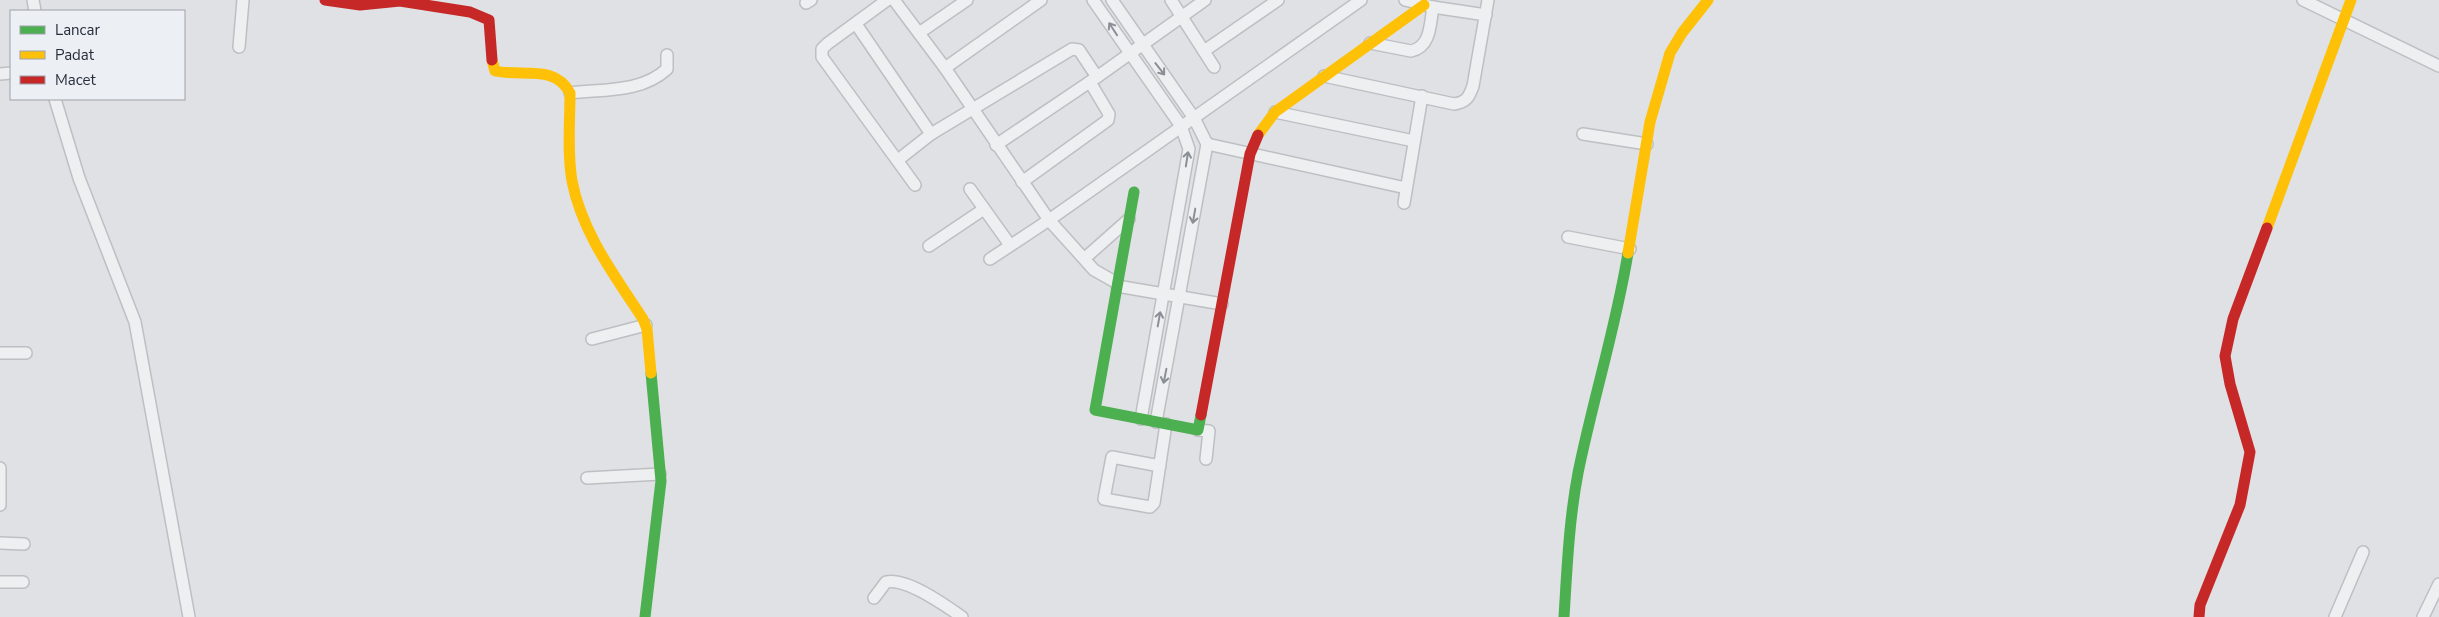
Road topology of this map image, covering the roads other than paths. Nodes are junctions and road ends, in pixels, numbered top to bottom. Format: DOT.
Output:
graph roads {
  1 [pos="243,0"];
  2 [pos="325,0"];
  3 [pos="887,0"];
  4 [pos="894,0"];
  5 [pos="967,0"];
  6 [pos="1093,0"];
  7 [pos="1112,0"];
  8 [pos="1171,0"];
  9 [pos="1205,0"];
  10 [pos="1278,0"];
  11 [pos="1361,0"];
  12 [pos="1406,0"];
  13 [pos="1488,0"];
  14 [pos="1708,0"];
  15 [pos="2303,0"];
  16 [pos="2351,0"];
  17 [pos="379,1"];
  18 [pos="1038,1"];
  19 [pos="465,5"];
  20 [pos="1429,6"];
  21 [pos="1486,15"];
  22 [pos="1182,16"];
  23 [pos="2344,20"];
  24 [pos="856,24"];
  25 [pos="919,33"];
  26 [pos="1370,43"];
  27 [pos="1142,45"];
  28 [pos="239,47"];
  29 [pos="1204,51"];
  30 [pos="1129,54"];
  31 [pos="667,55"];
  32 [pos="2439,66"];
  33 [pos="1214,67"];
  34 [pos="945,68"];
  35 [pos="1324,76"];
  36 [pos="1093,80"];
  37 [pos="570,93"];
  38 [pos="1422,96"];
  39 [pos="55,100"];
  40 [pos="973,109"];
  41 [pos="1275,112"];
  42 [pos="1194,118"];
  43 [pos="1181,126"];
  44 [pos="931,134"];
  45 [pos="1583,134"];
  46 [pos="1414,141"];
  47 [pos="1206,144"];
  48 [pos="1647,144"];
  49 [pos="996,145"];
  50 [pos="1250,154"];
  51 [pos="898,160"];
  52 [pos="1022,182"];
  53 [pos="915,185"];
  54 [pos="1406,188"];
  55 [pos="970,189"];
  56 [pos="1134,192"];
  57 [pos="1404,203"];
  58 [pos="984,209"];
  59 [pos="1129,219"];
  60 [pos="1049,220"];
  61 [pos="1568,237"];
  62 [pos="1010,245"];
  63 [pos="929,246"];
  64 [pos="1630,249"];
  65 [pos="1085,258"];
  66 [pos="990,259"];
  67 [pos="1118,286"];
  68 [pos="1163,293"];
  69 [pos="1180,296"];
  70 [pos="1222,304"];
  71 [pos="646,325"];
  72 [pos="592,339"];
  73 [pos="0,352"];
  74 [pos="26,352"];
  75 [pos="1141,419"];
  76 [pos="1161,423"];
  77 [pos="1198,430"];
  78 [pos="1206,459"];
  79 [pos="1160,466"];
  80 [pos="0,468"];
  81 [pos="660,474"];
  82 [pos="587,478"];
  83 [pos="0,506"];
  84 [pos="0,543"];
  85 [pos="24,544"];
  86 [pos="2363,552"];
  87 [pos="0,582"];
  88 [pos="23,582"];
  89 [pos="2439,584"];
  90 [pos="874,598"];
  91 [pos="189,617"];
  92 [pos="645,617"];
  93 [pos="962,617"];
  94 [pos="1564,617"];
  95 [pos="2199,617"];
  96 [pos="2335,617"];
  97 [pos="2423,617"];
  1 -- 28 [label="street"];
  2 -- 17 [label="street"];
  3 -- 24 [label="street"];
  4 -- 25 [label="street"];
  5 -- 25 [label="street"];
  30 -- 6 [label="street, one-way"];
  7 -- 27 [label="street"];
  8 -- 22 [label="street"];
  9 -- 22 [label="street"];
  10 -- 29 [label="street"];
  11 -- 42 [label="street"];
  12 -- 20 [label="street"];
  13 -- 21 [label="street"];
  14 -- 48 [label="street"];
  15 -- 23 [label="street"];
  16 -- 23 [label="street"];
  17 -- 19 [label="street"];
  18 -- 34 [label="street"];
  19 -- 37 [label="street"];
  20 -- 21 [label="street"];
  20 -- 26 [label="street"];
  20 -- 26 [label="street"];
  21 -- 38 [label="street"];
  22 -- 27 [label="street"];
  22 -- 29 [label="street"];
  23 -- 32 [label="street"];
  23 -- 95 [label="street"];
  24 -- 44 [label="street"];
  24 -- 51 [label="street"];
  25 -- 34 [label="street"];
  26 -- 35 [label="street"];
  27 -- 30 [label="street"];
  27 -- 42 [label="street, one-way"];
  29 -- 33 [label="street"];
  30 -- 36 [label="street"];
  30 -- 43 [label="street"];
  31 -- 37 [label="street"];
  34 -- 40 [label="street"];
  35 -- 38 [label="street"];
  35 -- 41 [label="street"];
  36 -- 40 [label="street"];
  36 -- 49 [label="street"];
  36 -- 52 [label="street"];
  37 -- 71 [label="street"];
  38 -- 46 [label="street"];
  39 -- 91 [label="street"];
  40 -- 44 [label="street"];
  40 -- 49 [label="street"];
  41 -- 46 [label="street"];
  41 -- 50 [label="street"];
  42 -- 43 [label="street"];
  42 -- 47 [label="street"];
  43 -- 60 [label="street"];
  68 -- 43 [label="street, one-way"];
  44 -- 51 [label="street"];
  45 -- 48 [label="street"];
  46 -- 54 [label="street"];
  47 -- 50 [label="street"];
  47 -- 69 [label="street, one-way"];
  48 -- 64 [label="street"];
  49 -- 52 [label="street"];
  50 -- 54 [label="street"];
  50 -- 70 [label="street"];
  51 -- 53 [label="street"];
  52 -- 60 [label="street"];
  54 -- 57 [label="street"];
  55 -- 58 [label="street"];
  56 -- 59 [label="street"];
  58 -- 62 [label="street"];
  58 -- 63 [label="street"];
  59 -- 65 [label="street"];
  59 -- 67 [label="street"];
  60 -- 62 [label="street"];
  60 -- 65 [label="street"];
  61 -- 64 [label="street"];
  62 -- 66 [label="street"];
  64 -- 94 [label="street"];
  65 -- 67 [label="street"];
  67 -- 68 [label="street"];
  67 -- 75 [label="street"];
  68 -- 69 [label="street"];
  75 -- 68 [label="street, one-way"];
  69 -- 70 [label="street"];
  69 -- 76 [label="street, one-way"];
  70 -- 77 [label="street"];
  71 -- 72 [label="street"];
  71 -- 81 [label="street"];
  73 -- 74 [label="street"];
  75 -- 76 [label="street"];
  76 -- 77 [label="street"];
  76 -- 79 [label="street"];
  77 -- 78 [label="street"];
  79 -- 79 [label="street"];
  80 -- 83 [label="street"];
  81 -- 82 [label="street"];
  81 -- 92 [label="street"];
  84 -- 85 [label="street"];
  86 -- 96 [label="street"];
  87 -- 88 [label="street"];
  89 -- 97 [label="street"];
  90 -- 93 [label="street"];
}
